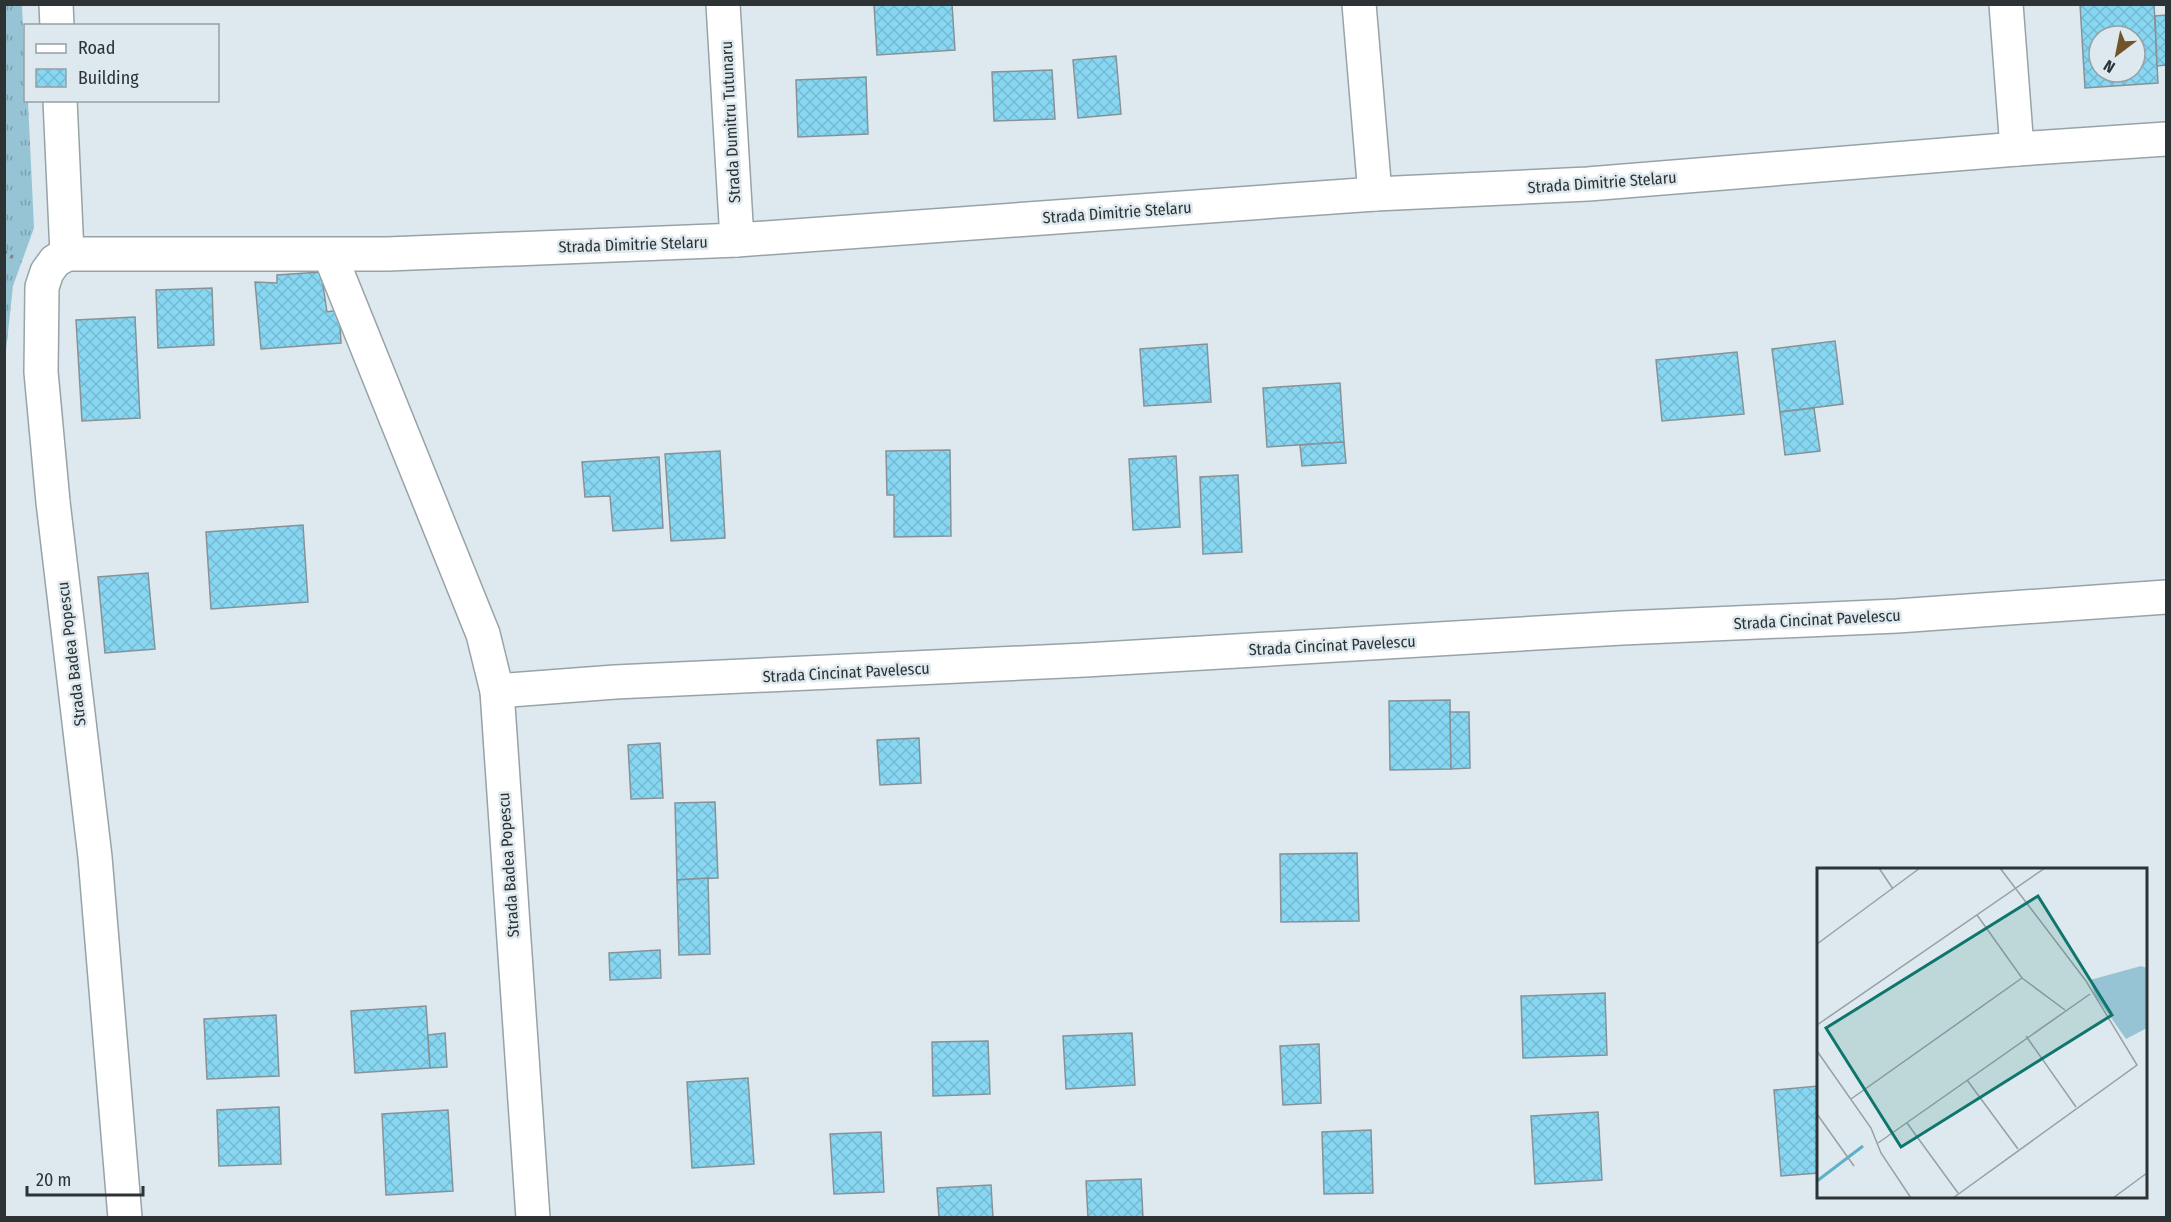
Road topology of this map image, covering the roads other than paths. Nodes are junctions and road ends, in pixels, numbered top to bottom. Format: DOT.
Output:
graph roads {
  1 [pos="56,4"];
  2 [pos="723,4"];
  3 [pos="1359,4"];
  4 [pos="2006,4"];
  5 [pos="57,24"];
  6 [pos="60,102"];
  7 [pos="2166,139"];
  8 [pos="2016,149"];
  9 [pos="1375,194"];
  10 [pos="737,240"];
  11 [pos="67,254"];
  12 [pos="330,255"];
  13 [pos="2166,597"];
  14 [pos="497,691"];
  15 [pos="125,1218"];
  16 [pos="533,1218"];
  1 -- 5 [label="street"];
  2 -- 10 [label="street, Strada Dumitru Tutunaru"];
  3 -- 9 [label="street"];
  4 -- 8 [label="street"];
  6 -- 11 [label="street"];
  7 -- 8 [label="street, Strada Dimitrie Stelaru"];
  8 -- 9 [label="street, Strada Dimitrie Stelaru"];
  9 -- 10 [label="street, Strada Dimitrie Stelaru"];
  10 -- 12 [label="street, Strada Dimitrie Stelaru"];
  11 -- 12 [label="street, Strada Dimitrie Stelaru"];
  11 -- 15 [label="street, Strada Badea Popescu"];
  12 -- 14 [label="street, Strada Badea Popescu"];
  13 -- 14 [label="street, Strada Cincinat Pavelescu"];
  14 -- 16 [label="street, Strada Badea Popescu"];
}
